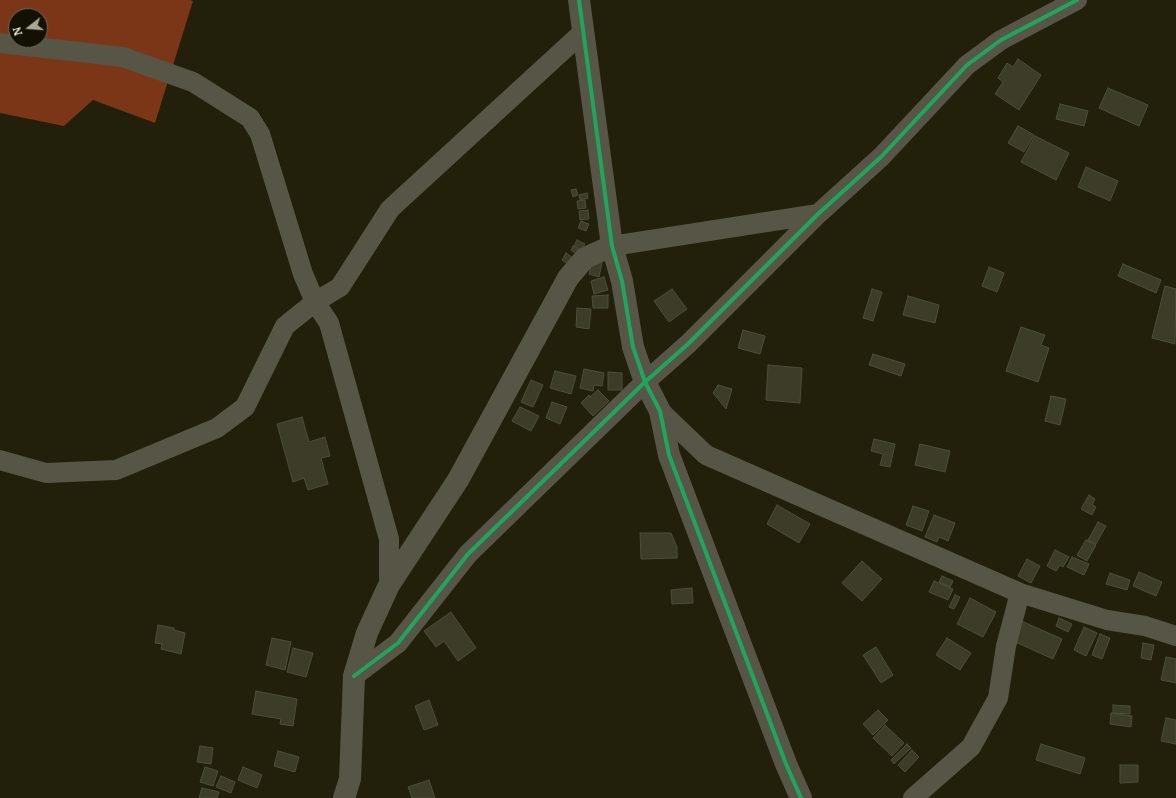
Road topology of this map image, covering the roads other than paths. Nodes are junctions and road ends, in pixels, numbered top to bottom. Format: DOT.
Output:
graph roads {
  1 [pos="579,0"];
  2 [pos="1077,0"];
  3 [pos="583,32"];
  4 [pos="0,43"];
  5 [pos="818,214"];
  6 [pos="612,246"];
  7 [pos="315,302"];
  8 [pos="645,382"];
  9 [pos="660,411"];
  10 [pos="0,460"];
  11 [pos="389,585"];
  12 [pos="1020,593"];
  13 [pos="1176,636"];
  14 [pos="354,676"];
  15 [pos="344,798"];
  16 [pos="801,798"];
  17 [pos="914,798"];
  1 -- 3 [label="street"];
  2 -- 5 [label="street"];
  3 -- 6 [label="street"];
  3 -- 7 [label="street"];
  4 -- 7 [label="street"];
  5 -- 6 [label="street"];
  5 -- 8 [label="street"];
  6 -- 8 [label="street"];
  6 -- 11 [label="street"];
  7 -- 10 [label="street"];
  7 -- 11 [label="street"];
  8 -- 9 [label="street"];
  8 -- 14 [label="street"];
  9 -- 12 [label="street"];
  9 -- 16 [label="street"];
  11 -- 14 [label="street"];
  12 -- 13 [label="street"];
  12 -- 17 [label="street"];
  14 -- 15 [label="street"];
}
